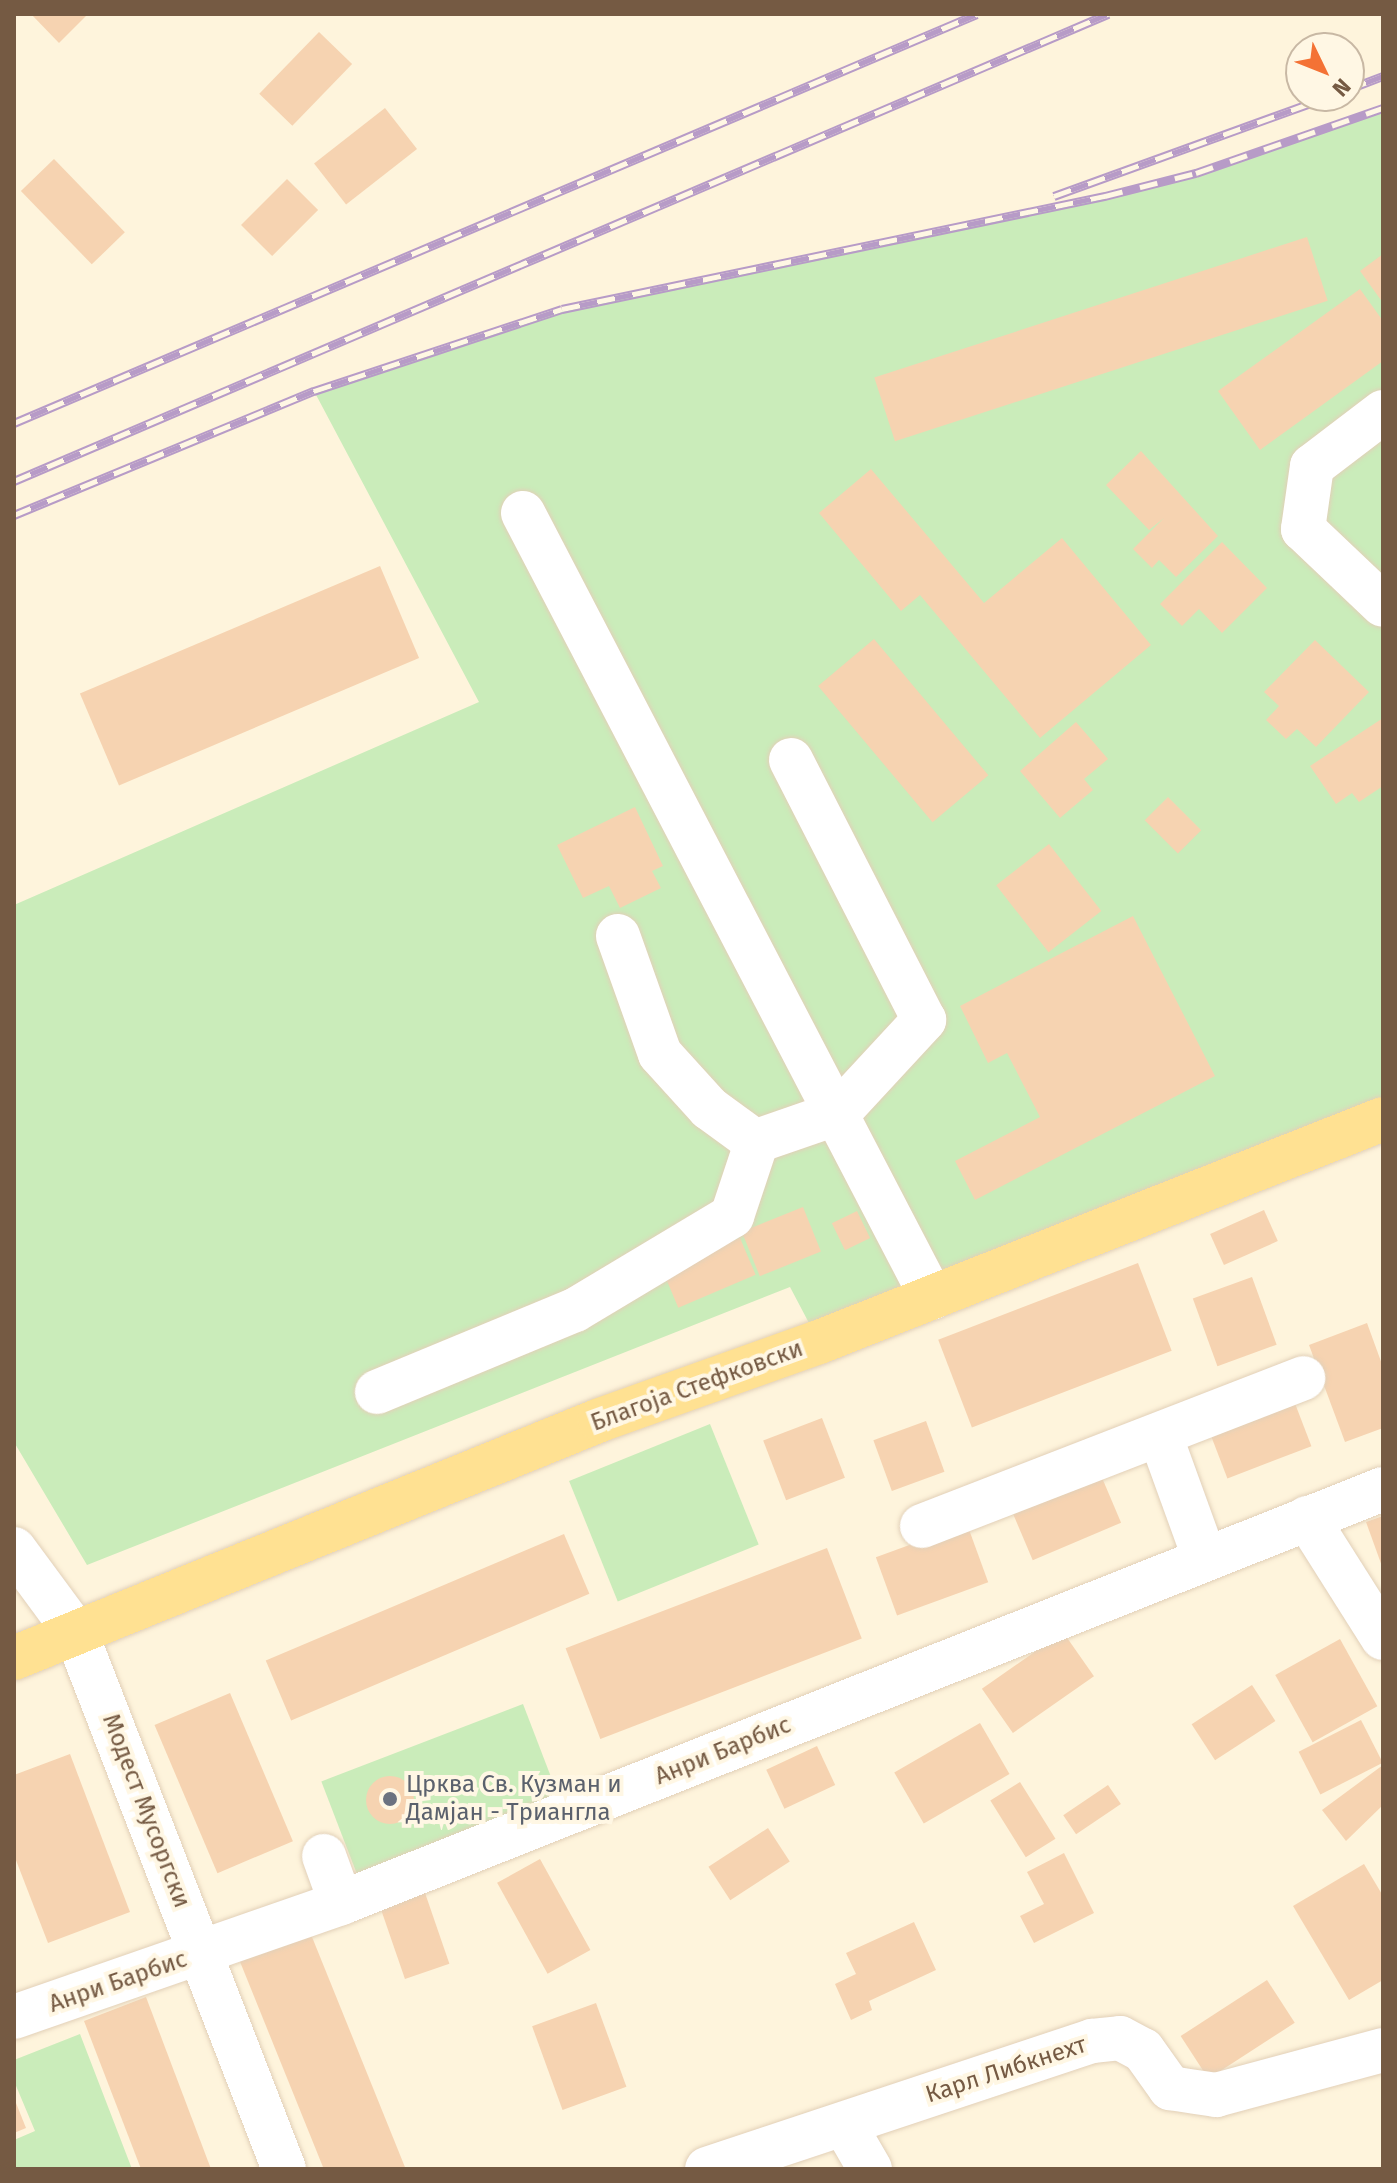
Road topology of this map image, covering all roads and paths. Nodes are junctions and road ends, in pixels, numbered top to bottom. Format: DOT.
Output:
graph roads {
  1 [pos="1383,412"];
  2 [pos="523,513"];
  3 [pos="1383,605"];
  4 [pos="791,760"];
  5 [pos="618,936"];
  6 [pos="838,1113"];
  7 [pos="1383,1119"];
  8 [pos="757,1143"];
  9 [pos="932,1298"];
  10 [pos="1303,1378"];
  11 [pos="377,1392"];
  12 [pos="1160,1435"];
  13 [pos="1383,1489"];
  14 [pos="1307,1518"];
  15 [pos="922,1526"];
  16 [pos="14,1549"];
  17 [pos="1205,1559"];
  18 [pos="76,1633"];
  19 [pos="1383,1638"];
  20 [pos="14,1658"];
  21 [pos="324,1856"];
  22 [pos="341,1903"];
  23 [pos="201,1953"];
  24 [pos="14,2017"];
  25 [pos="1383,2050"];
  26 [pos="844,2124"];
  27 [pos="284,2169"];
  28 [pos="707,2169"];
  29 [pos="870,2169"];
  1 -- 3 [label="street"];
  2 -- 6 [label="street"];
  4 -- 6 [label="street"];
  5 -- 8 [label="street"];
  6 -- 8 [label="street"];
  6 -- 9 [label="street"];
  7 -- 9 [label="main road, Благоја Стефковски"];
  8 -- 11 [label="street"];
  9 -- 18 [label="main road, Благоја Стефковски"];
  10 -- 12 [label="street"];
  12 -- 15 [label="street"];
  12 -- 17 [label="street"];
  13 -- 14 [label="street, Анри Барбис"];
  14 -- 17 [label="street, Анри Барбис"];
  14 -- 19 [label="street"];
  16 -- 18 [label="street, Модест Мусоргски"];
  17 -- 22 [label="street, Анри Барбис"];
  18 -- 20 [label="main road, Благоја Стефковски"];
  18 -- 23 [label="street, Модест Мусоргски"];
  21 -- 22 [label="street"];
  22 -- 23 [label="street, Анри Барбис"];
  23 -- 24 [label="street, Анри Барбис"];
  23 -- 27 [label="street, Модест Мусоргски"];
  25 -- 26 [label="street, Карл Либкнехт"];
  26 -- 28 [label="street, Карл Либкнехт"];
  26 -- 29 [label="street"];
}
